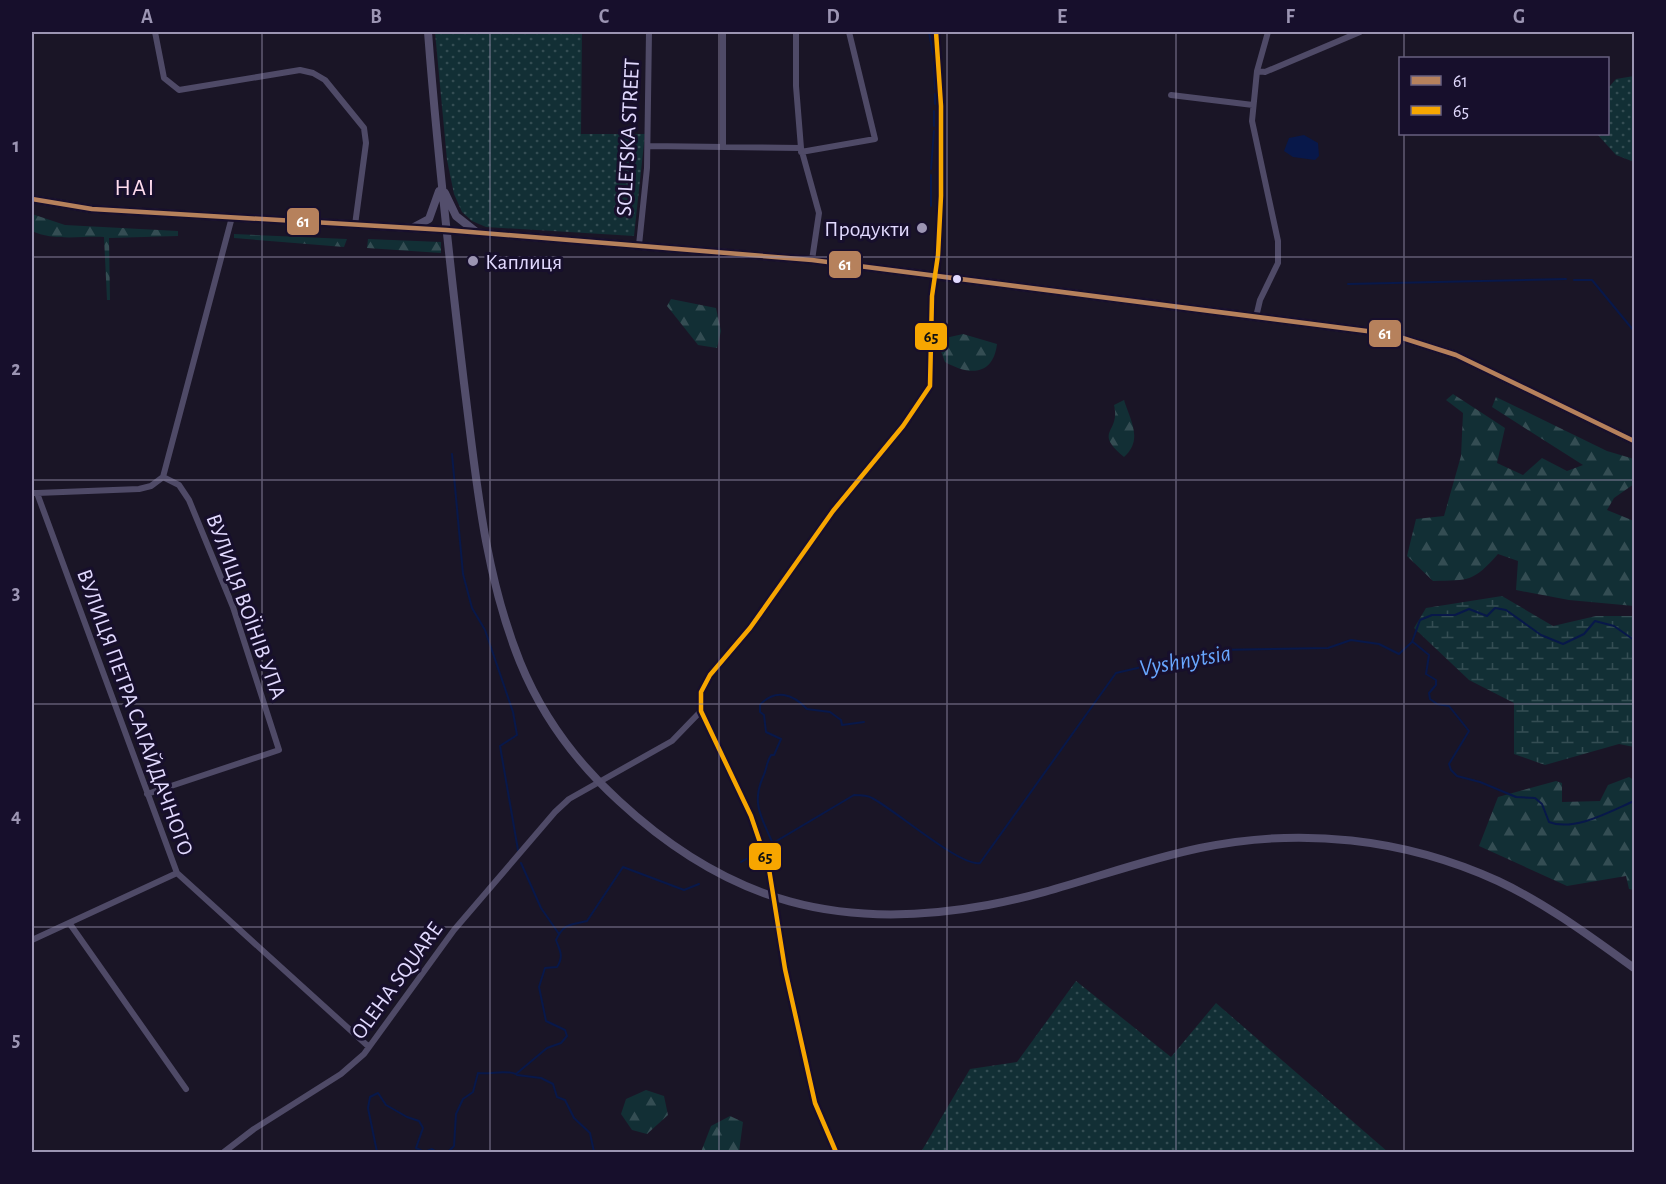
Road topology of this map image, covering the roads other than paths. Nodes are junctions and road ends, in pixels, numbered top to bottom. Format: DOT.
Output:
graph roads {
  1 [pos="155,32"];
  2 [pos="428,32"];
  3 [pos="650,32"];
  4 [pos="723,32"];
  5 [pos="796,32"];
  6 [pos="849,32"];
  7 [pos="936,32"];
  8 [pos="1268,32"];
  9 [pos="1360,32"];
  10 [pos="1257,71"];
  11 [pos="1172,95"];
  12 [pos="1252,105"];
  13 [pos="648,146"];
  14 [pos="723,147"];
  15 [pos="801,150"];
  16 [pos="441,182"];
  17 [pos="32,200"];
  18 [pos="232,217"];
  19 [pos="355,225"];
  20 [pos="408,229"];
  21 [pos="446,230"];
  22 [pos="478,233"];
  23 [pos="639,245"];
  24 [pos="812,260"];
  25 [pos="935,276"];
  26 [pos="1256,316"];
  27 [pos="1635,441"];
  28 [pos="163,477"];
  29 [pos="34,493"];
  30 [pos="701,711"];
  31 [pos="598,782"];
  32 [pos="147,794"];
  33 [pos="177,873"];
  34 [pos="774,898"];
  35 [pos="70,924"];
  36 [pos="32,940"];
  37 [pos="1635,968"];
  38 [pos="369,1047"];
  39 [pos="186,1089"];
  40 [pos="224,1152"];
  41 [pos="836,1152"];
  1 -- 19 [label="street"];
  2 -- 16 [label="main road"];
  3 -- 13 [label="street, SOLETSKA STREET"];
  4 -- 14 [label="street"];
  5 -- 15 [label="street"];
  6 -- 15 [label="street"];
  7 -- 25 [label="street"];
  8 -- 10 [label="street"];
  9 -- 10 [label="street"];
  10 -- 12 [label="street"];
  11 -- 12 [label="street"];
  12 -- 26 [label="street"];
  13 -- 14 [label="street"];
  13 -- 23 [label="street, SOLETSKA STREET"];
  14 -- 15 [label="street"];
  15 -- 24 [label="street"];
  16 -- 20 [label="main road"];
  16 -- 21 [label="main road"];
  16 -- 22 [label="main road"];
  17 -- 18 [label="main road"];
  18 -- 19 [label="main road"];
  18 -- 28 [label="street"];
  19 -- 20 [label="main road"];
  20 -- 21 [label="main road"];
  21 -- 22 [label="main road"];
  21 -- 31 [label="main road"];
  22 -- 23 [label="main road"];
  23 -- 24 [label="main road"];
  24 -- 25 [label="main road"];
  25 -- 26 [label="main road"];
  25 -- 30 [label="street"];
  26 -- 27 [label="main road"];
  28 -- 29 [label="street"];
  28 -- 32 [label="street, ВУЛИЦЯ ВОЇНІВ УПА"];
  29 -- 32 [label="street, ВУЛИЦЯ ПЕТРА САГАЙДАЧНОГО"];
  30 -- 31 [label="street, OLEHA SQUARE"];
  30 -- 34 [label="street"];
  31 -- 34 [label="main road"];
  31 -- 38 [label="street, OLEHA SQUARE"];
  32 -- 33 [label="street, ВУЛИЦЯ ПЕТРА САГАЙДАЧНОГО"];
  33 -- 35 [label="street"];
  33 -- 38 [label="street, ВУЛИЦЯ ПЕТРА САГАЙДАЧНОГО"];
  34 -- 37 [label="main road"];
  34 -- 41 [label="street"];
  35 -- 36 [label="street"];
  35 -- 39 [label="street"];
  38 -- 40 [label="street, OLEHA SQUARE"];
}
